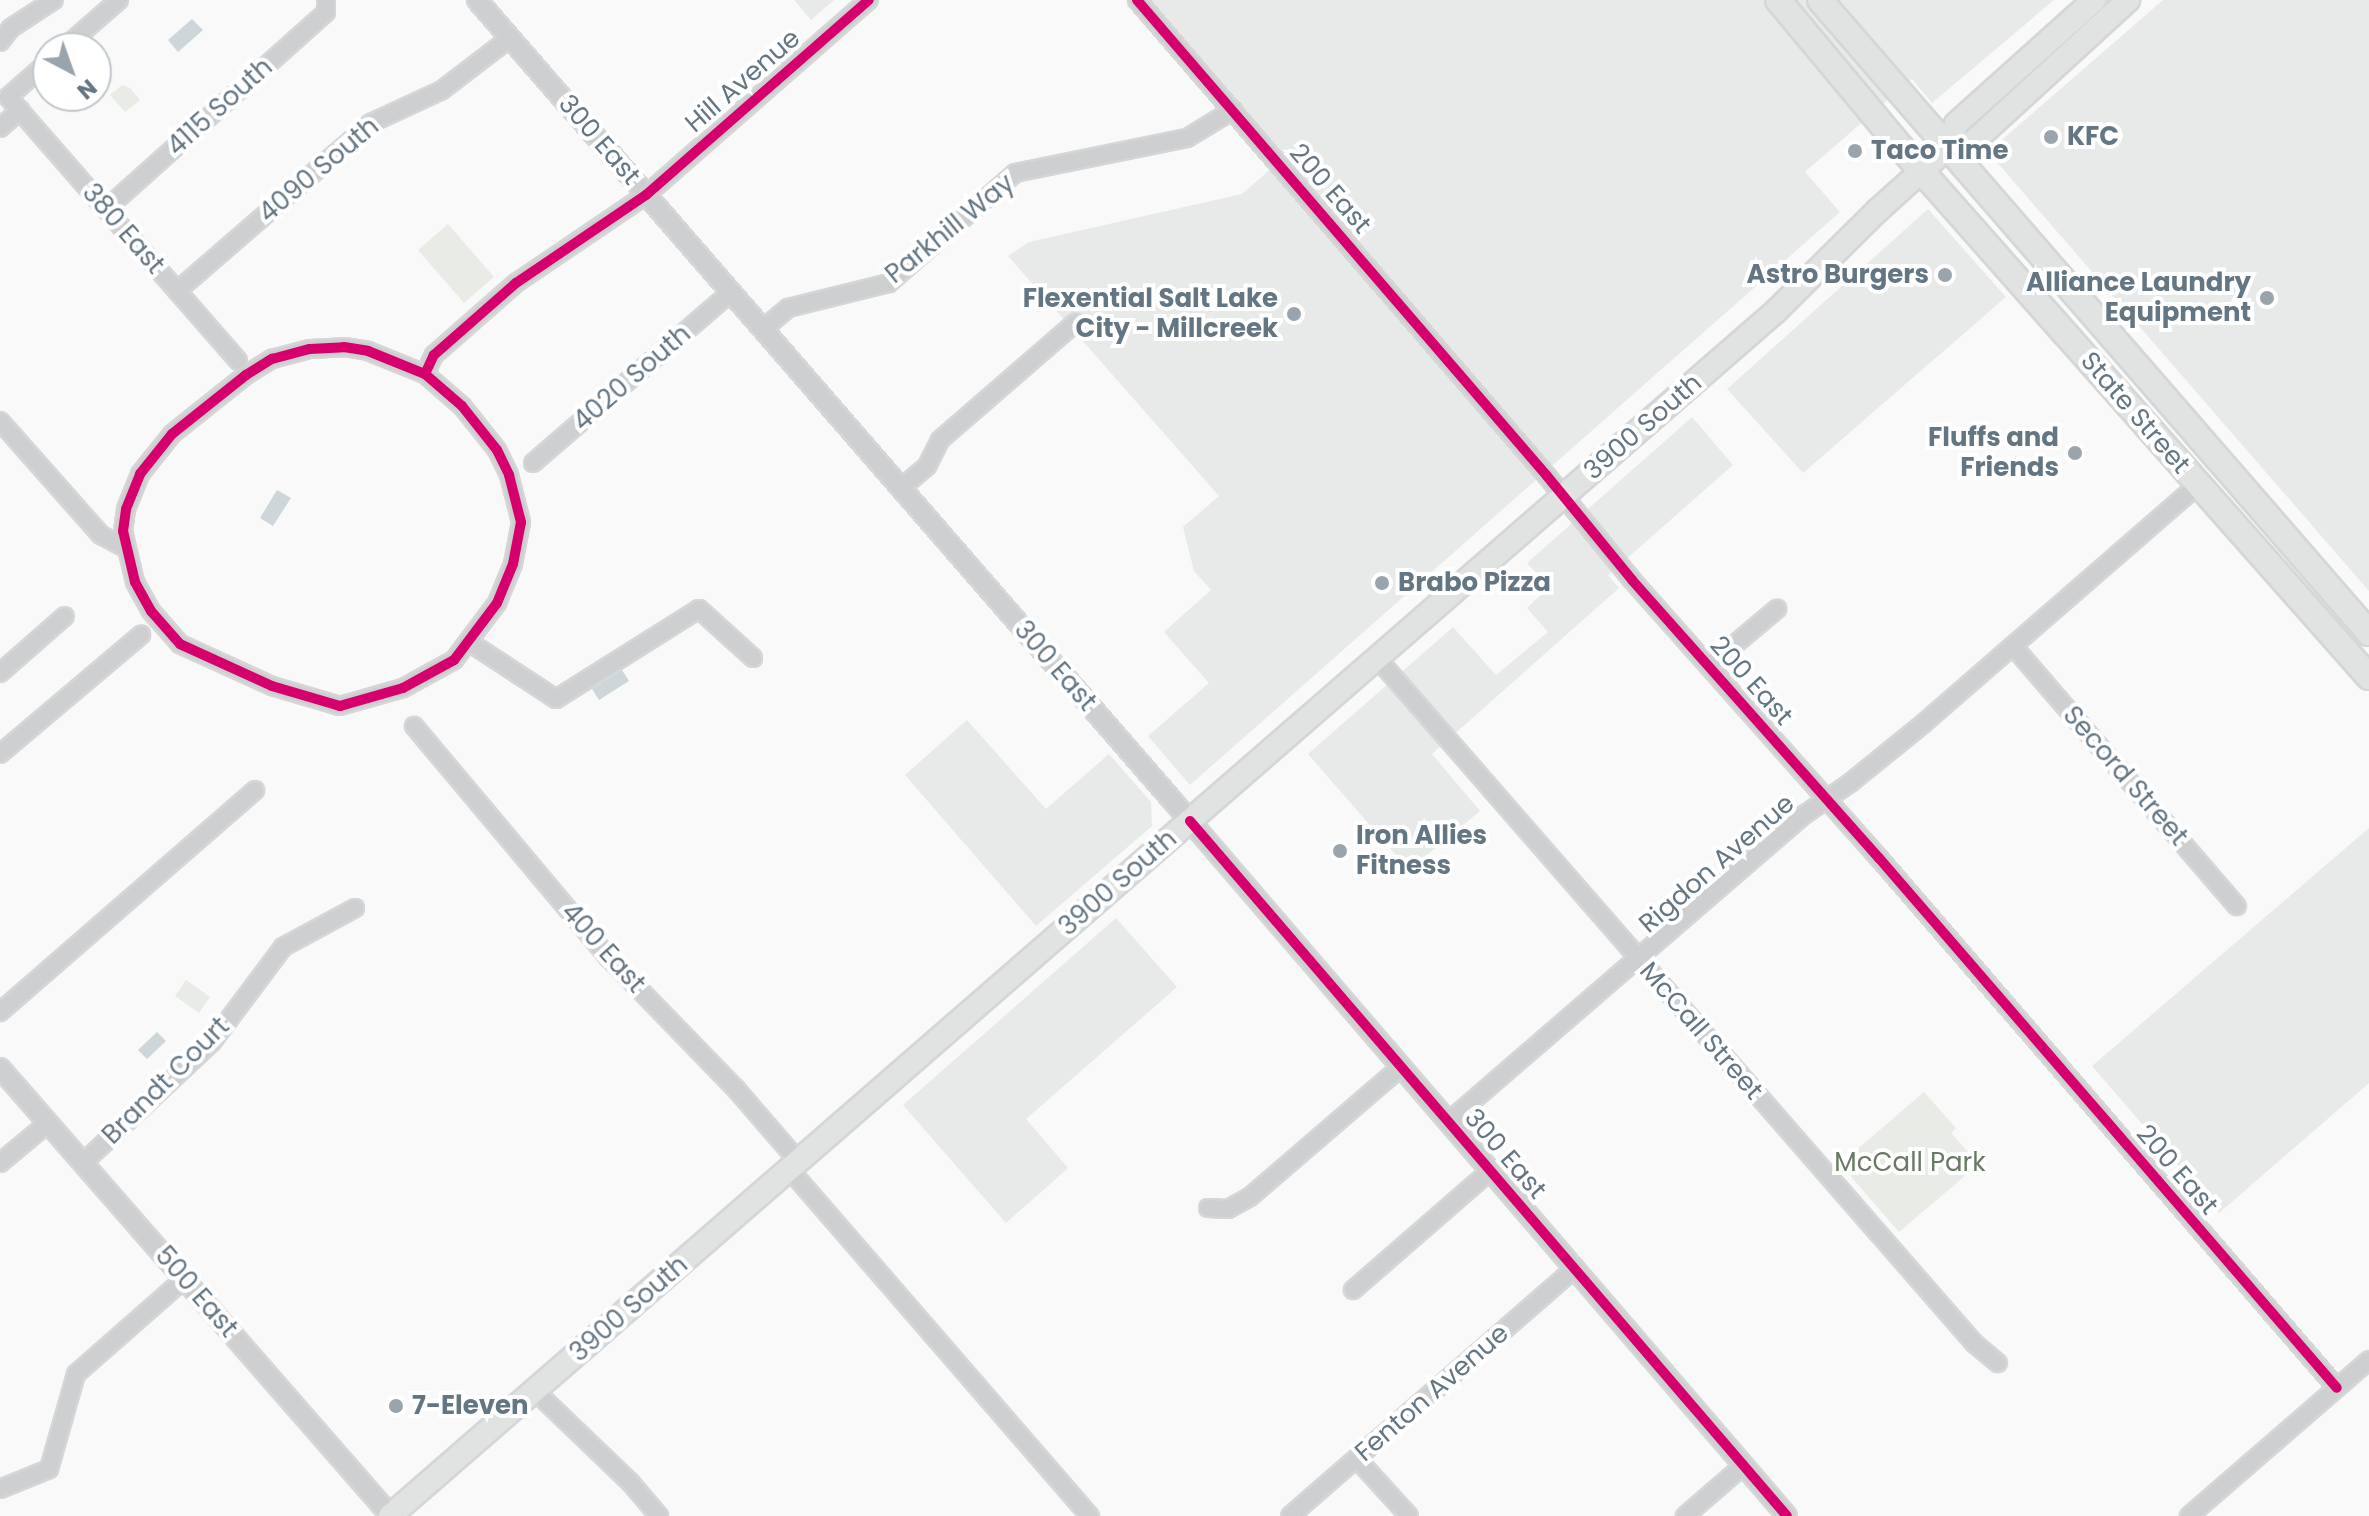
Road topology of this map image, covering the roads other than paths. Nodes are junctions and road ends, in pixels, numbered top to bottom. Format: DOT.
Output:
graph roads {
  1 [pos="54,0"];
  2 [pos="119,0"];
  3 [pos="326,0"];
  4 [pos="477,0"];
  5 [pos="869,0"];
  6 [pos="1137,0"];
  7 [pos="1778,0"];
  8 [pos="1820,0"];
  9 [pos="2094,0"];
  10 [pos="2128,0"];
  11 [pos="82,32"];
  12 [pos="510,38"];
  13 [pos="0,42"];
  14 [pos="32,76"];
  15 [pos="20,110"];
  16 [pos="1233,110"];
  17 [pos="0,128"];
  18 [pos="1947,148"];
  19 [pos="1922,171"];
  20 [pos="646,195"];
  21 [pos="106,209"];
  22 [pos="177,291"];
  23 [pos="731,292"];
  24 [pos="1075,323"];
  25 [pos="763,329"];
  26 [pos="238,361"];
  27 [pos="425,374"];
  28 [pos="0,421"];
  29 [pos="533,463"];
  30 [pos="2198,485"];
  31 [pos="901,488"];
  32 [pos="1563,496"];
  33 [pos="124,547"];
  34 [pos="1777,609"];
  35 [pos="65,616"];
  36 [pos="2369,633"];
  37 [pos="141,635"];
  38 [pos="469,642"];
  39 [pos="2013,646"];
  40 [pos="753,658"];
  41 [pos="1377,658"];
  42 [pos="2365,664"];
  43 [pos="1709,666"];
  44 [pos="0,673"];
  45 [pos="414,726"];
  46 [pos="0,754"];
  47 [pos="255,790"];
  48 [pos="1826,799"];
  49 [pos="1190,821"];
  50 [pos="2237,906"];
  51 [pos="355,908"];
  52 [pos="1639,960"];
  53 [pos="0,1012"];
  54 [pos="1401,1067"];
  55 [pos="0,1068"];
  56 [pos="1448,1122"];
  57 [pos="48,1123"];
  58 [pos="0,1163"];
  59 [pos="83,1163"];
  60 [pos="795,1166"];
  61 [pos="1490,1171"];
  62 [pos="1208,1208"];
  63 [pos="1574,1269"];
  64 [pos="184,1279"];
  65 [pos="1353,1290"];
  66 [pos="2369,1360"];
  67 [pos="1998,1363"];
  68 [pos="2337,1388"];
  69 [pos="535,1391"];
  70 [pos="1357,1459"];
  71 [pos="1744,1465"];
  72 [pos="0,1489"];
  73 [pos="390,1516"];
  74 [pos="659,1516"];
  75 [pos="1090,1516"];
  76 [pos="1290,1516"];
  77 [pos="1409,1516"];
  78 [pos="1685,1516"];
  79 [pos="1787,1516"];
  80 [pos="2189,1516"];
  1 -- 13 [label="street"];
  2 -- 11 [label="street"];
  3 -- 21 [label="street, 4115 South"];
  4 -- 12 [label="street, 300 East"];
  5 -- 20 [label="street, Hill Avenue"];
  6 -- 16 [label="street, 200 East"];
  7 -- 19 [label="main road, State Street"];
  8 -- 18 [label="main road, State Street"];
  9 -- 18 [label="main road, 3900 South"];
  10 -- 18 [label="main road, 3900 South"];
  12 -- 20 [label="street, 300 East"];
  12 -- 22 [label="street, 4090 South"];
  14 -- 15 [label="street, 380 East"];
  15 -- 17 [label="street"];
  15 -- 21 [label="street, 380 East"];
  16 -- 25 [label="street, Parkhill Way"];
  16 -- 32 [label="street, 200 East"];
  18 -- 19 [label="main road, 3900 South"];
  18 -- 36 [label="main road, State Street"];
  19 -- 30 [label="main road, State Street"];
  19 -- 32 [label="main road, 3900 South"];
  20 -- 23 [label="street, 300 East"];
  20 -- 27 [label="street, Hill Avenue"];
  21 -- 22 [label="street, 380 East"];
  22 -- 26 [label="street, 380 East"];
  23 -- 25 [label="street, 300 East"];
  23 -- 29 [label="street, 4020 South"];
  24 -- 31 [label="street"];
  25 -- 31 [label="street, 300 East"];
  27 -- 33 [label="street"];
  27 -- 38 [label="street"];
  28 -- 33 [label="street"];
  30 -- 39 [label="street, Rigdon Avenue"];
  30 -- 42 [label="main road, State Street"];
  31 -- 49 [label="street, 300 East"];
  32 -- 41 [label="main road, 3900 South"];
  32 -- 43 [label="street, 200 East"];
  33 -- 38 [label="street"];
  34 -- 43 [label="street"];
  35 -- 44 [label="street"];
  37 -- 46 [label="street"];
  38 -- 40 [label="street"];
  39 -- 48 [label="street, Rigdon Avenue"];
  39 -- 50 [label="street, Secord Street"];
  41 -- 49 [label="main road, 3900 South"];
  41 -- 52 [label="street, McCall Street"];
  43 -- 48 [label="street, 200 East"];
  45 -- 60 [label="street, 400 East"];
  47 -- 53 [label="street"];
  48 -- 52 [label="street, Rigdon Avenue"];
  48 -- 68 [label="street, 200 East"];
  49 -- 54 [label="street, 300 East"];
  49 -- 60 [label="main road, 3900 South"];
  51 -- 59 [label="street, Brandt Court"];
  52 -- 56 [label="street, Rigdon Avenue"];
  52 -- 67 [label="street, McCall Street"];
  54 -- 56 [label="street, 300 East"];
  54 -- 62 [label="street"];
  55 -- 57 [label="street, 500 East"];
  56 -- 61 [label="street, 300 East"];
  57 -- 58 [label="street"];
  57 -- 59 [label="street, 500 East"];
  59 -- 64 [label="street, 500 East"];
  60 -- 69 [label="main road, 3900 South"];
  60 -- 75 [label="street, 400 East"];
  61 -- 63 [label="street, 300 East"];
  61 -- 65 [label="street"];
  63 -- 70 [label="street, Fenton Avenue"];
  63 -- 71 [label="street, 300 East"];
  64 -- 72 [label="street"];
  64 -- 73 [label="street, 500 East"];
  66 -- 68 [label="street"];
  68 -- 80 [label="street"];
  69 -- 73 [label="main road, 3900 South"];
  69 -- 74 [label="street"];
  70 -- 76 [label="street, Fenton Avenue"];
  70 -- 77 [label="street"];
  71 -- 78 [label="street"];
  71 -- 79 [label="street, 300 East"];
}
